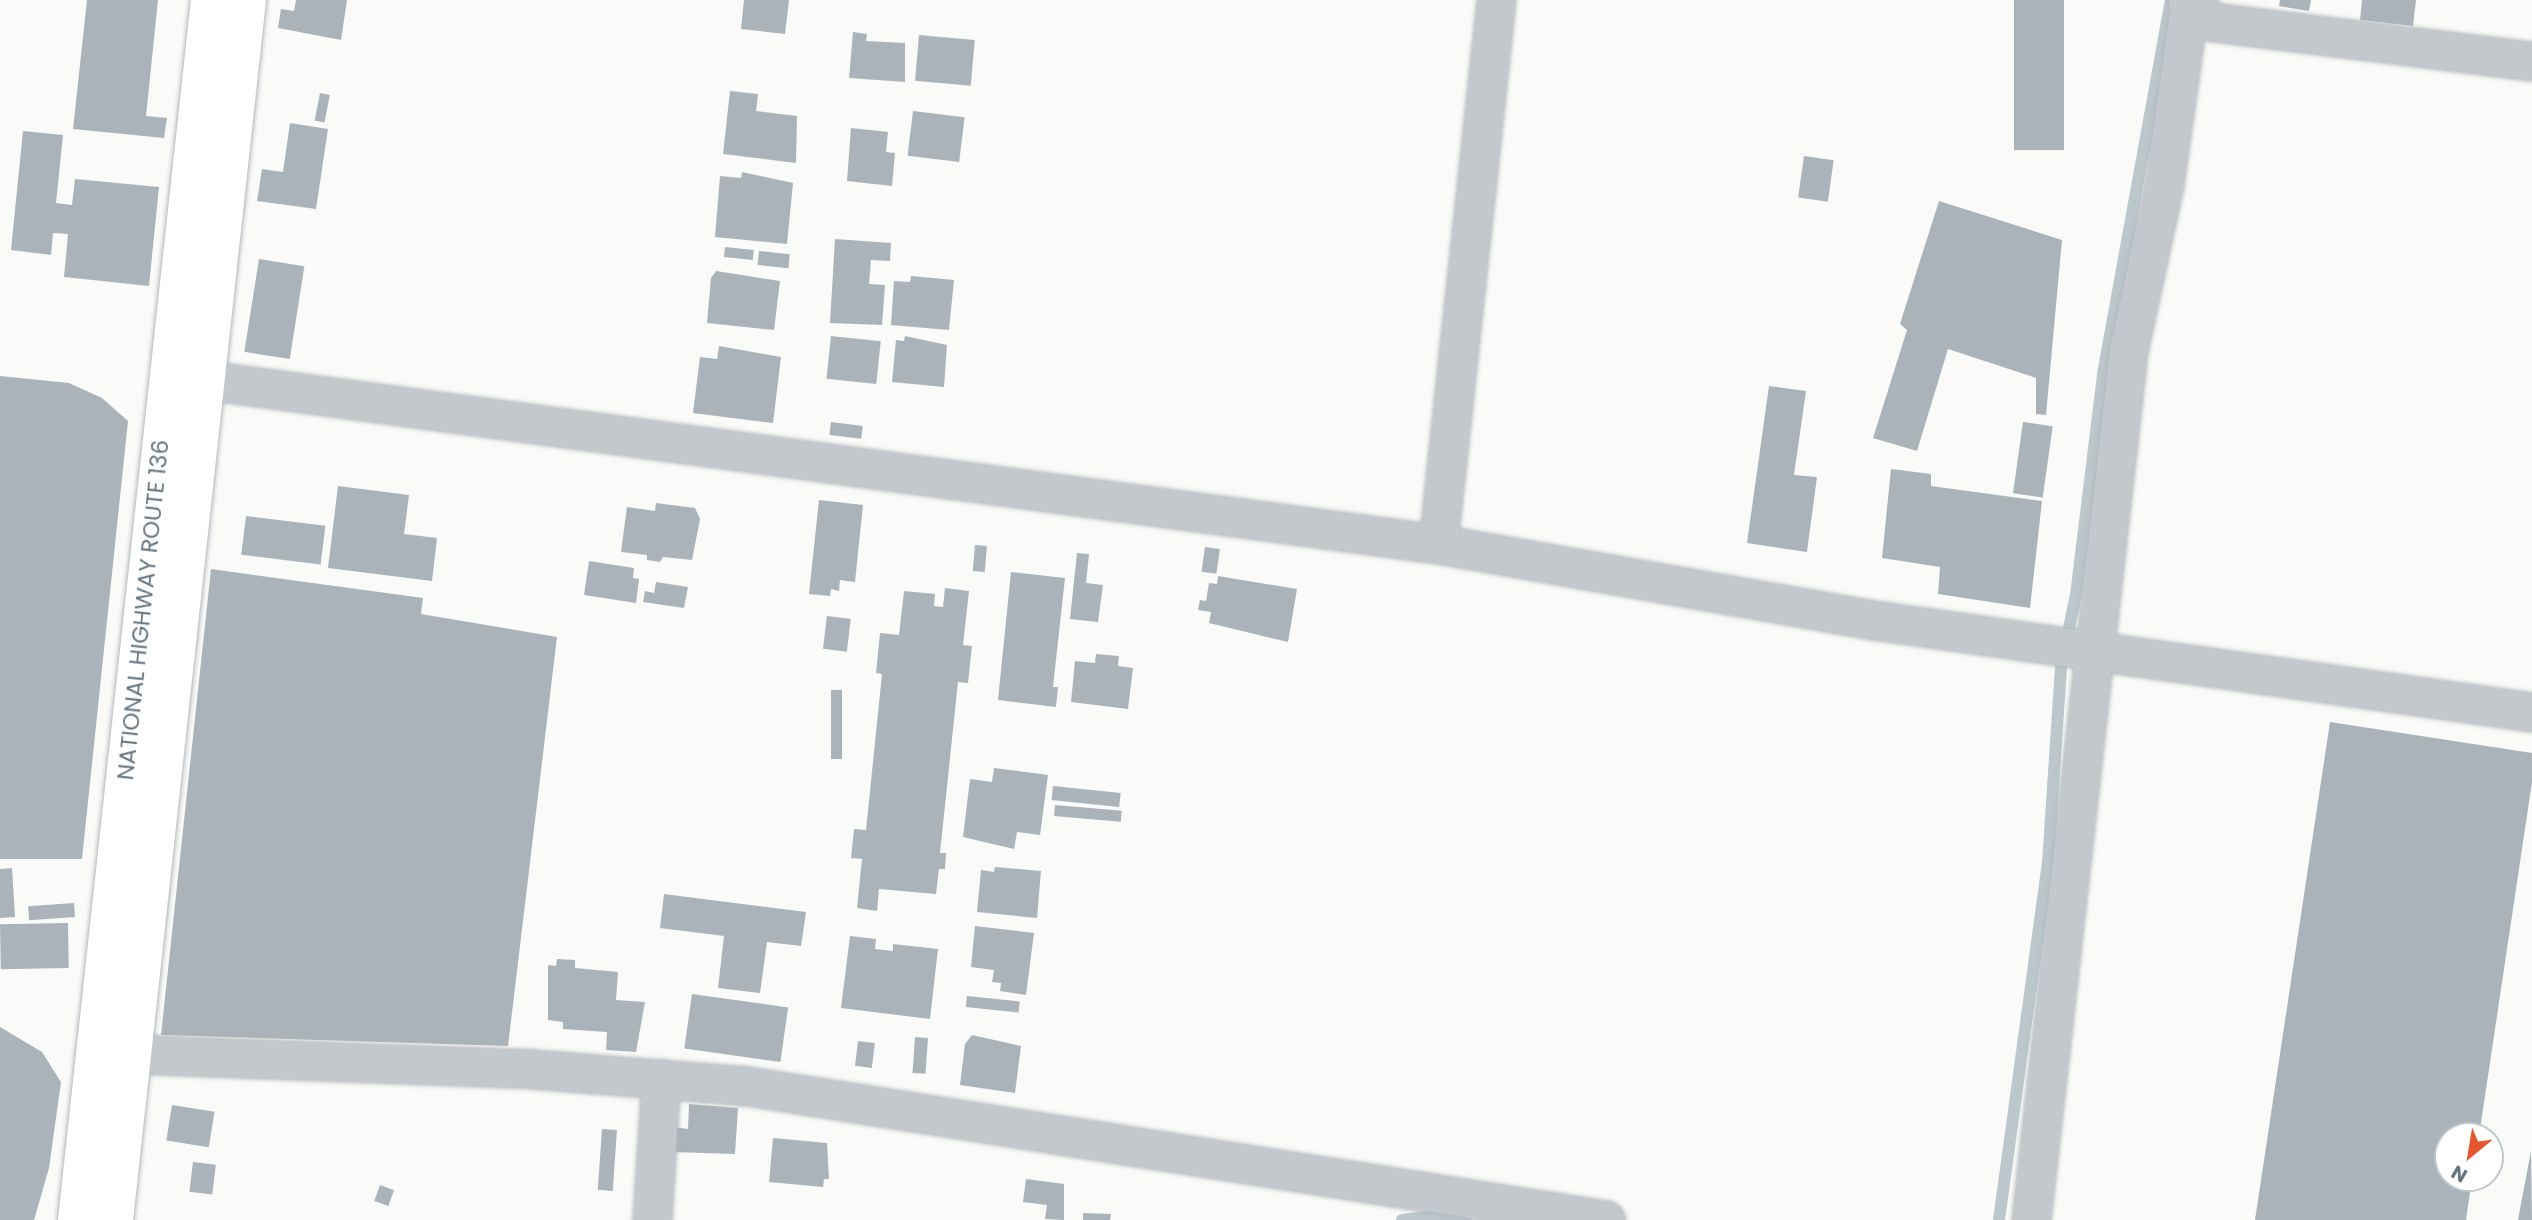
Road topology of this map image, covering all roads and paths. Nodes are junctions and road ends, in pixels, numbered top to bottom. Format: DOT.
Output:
graph roads {
  1 [pos="210,0"];
  2 [pos="247,0"];
  3 [pos="1496,0"];
  4 [pos="2189,1"];
  5 [pos="2532,61"];
  6 [pos="205,380"];
  7 [pos="1438,544"];
  8 [pos="2095,651"];
  9 [pos="2532,712"];
  10 [pos="94,1052"];
  11 [pos="133,1055"];
  12 [pos="662,1078"];
  13 [pos="77,1220"];
  14 [pos="114,1220"];
  15 [pos="652,1220"];
  16 [pos="1605,1220"];
  17 [pos="2031,1220"];
  1 -- 10 [label="highway, NATIONAL HIGHWAY ROUTE 136"];
  2 -- 6 [label="highway, NATIONAL HIGHWAY ROUTE 136"];
  3 -- 7 [label="street"];
  4 -- 5 [label="street"];
  4 -- 8 [label="street"];
  6 -- 7 [label="street"];
  6 -- 11 [label="highway, NATIONAL HIGHWAY ROUTE 136"];
  7 -- 8 [label="street"];
  8 -- 9 [label="street"];
  8 -- 17 [label="street"];
  10 -- 11 [label="street"];
  10 -- 13 [label="highway, NATIONAL HIGHWAY ROUTE 136"];
  11 -- 12 [label="street"];
  11 -- 14 [label="highway, NATIONAL HIGHWAY ROUTE 136"];
  12 -- 15 [label="street"];
  12 -- 16 [label="street"];
}
